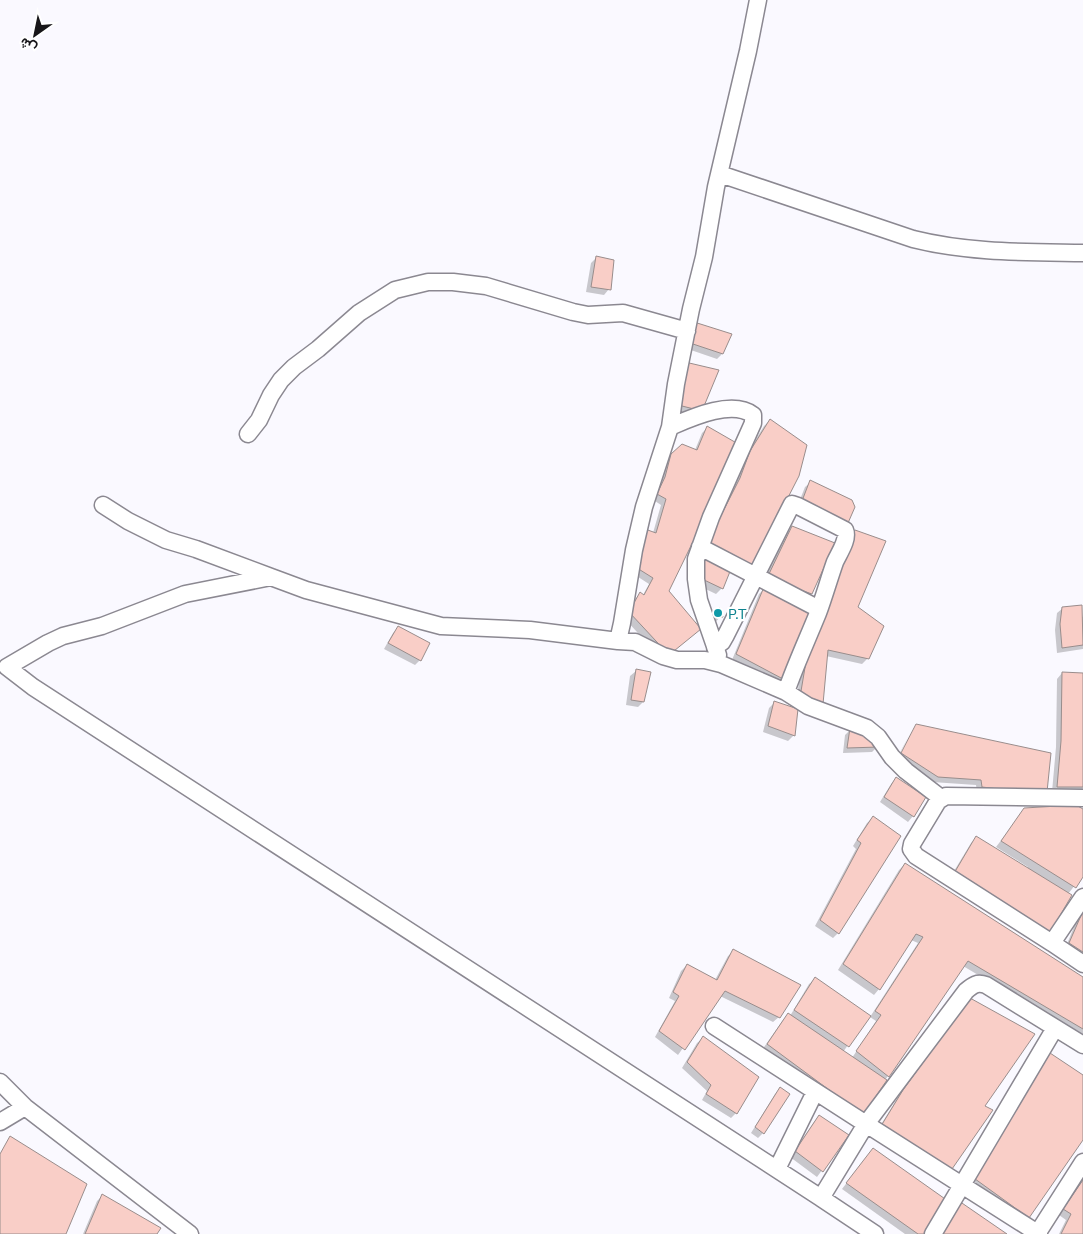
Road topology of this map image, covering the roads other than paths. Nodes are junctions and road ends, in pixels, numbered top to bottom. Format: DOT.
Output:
graph roads {
  1 [pos="758,0"];
  2 [pos="720,174"];
  3 [pos="1083,253"];
  4 [pos="687,332"];
  5 [pos="670,427"];
  6 [pos="248,434"];
  7 [pos="103,505"];
  8 [pos="700,547"];
  9 [pos="756,576"];
  10 [pos="271,577"];
  11 [pos="819,609"];
  12 [pos="618,641"];
  13 [pos="715,647"];
  14 [pos="721,664"];
  15 [pos="786,692"];
  16 [pos="941,798"];
  17 [pos="1083,798"];
  18 [pos="1083,897"];
  19 [pos="1052,943"];
  20 [pos="1083,964"];
  21 [pos="714,1026"];
  22 [pos="1055,1028"];
  23 [pos="1083,1045"];
  24 [pos="0,1082"];
  25 [pos="815,1092"];
  26 [pos="26,1107"];
  27 [pos="0,1122"];
  28 [pos="866,1124"];
  29 [pos="1083,1162"];
  30 [pos="777,1169"];
  31 [pos="962,1184"];
  32 [pos="821,1198"];
  33 [pos="190,1234"];
  34 [pos="875,1234"];
  35 [pos="933,1234"];
  36 [pos="1038,1234"];
  1 -- 2 [label="street"];
  2 -- 3 [label="street"];
  2 -- 4 [label="street"];
  4 -- 5 [label="street"];
  4 -- 6 [label="street"];
  5 -- 8 [label="street"];
  5 -- 12 [label="street"];
  7 -- 10 [label="street"];
  8 -- 9 [label="street"];
  8 -- 13 [label="street"];
  9 -- 11 [label="street"];
  9 -- 11 [label="street"];
  9 -- 13 [label="street"];
  10 -- 12 [label="street"];
  10 -- 30 [label="street"];
  11 -- 15 [label="street"];
  12 -- 14 [label="street"];
  13 -- 14 [label="street"];
  14 -- 15 [label="street"];
  15 -- 16 [label="street"];
  16 -- 17 [label="street"];
  16 -- 19 [label="street"];
  18 -- 19 [label="street"];
  19 -- 20 [label="street"];
  21 -- 25 [label="street"];
  22 -- 23 [label="street"];
  22 -- 28 [label="street"];
  22 -- 31 [label="street"];
  24 -- 26 [label="street"];
  25 -- 28 [label="street"];
  25 -- 30 [label="street"];
  26 -- 27 [label="street"];
  26 -- 33 [label="street"];
  28 -- 31 [label="street"];
  28 -- 32 [label="street"];
  29 -- 36 [label="street"];
  30 -- 32 [label="street"];
  31 -- 35 [label="street"];
  31 -- 36 [label="street"];
  32 -- 34 [label="street"];
}
